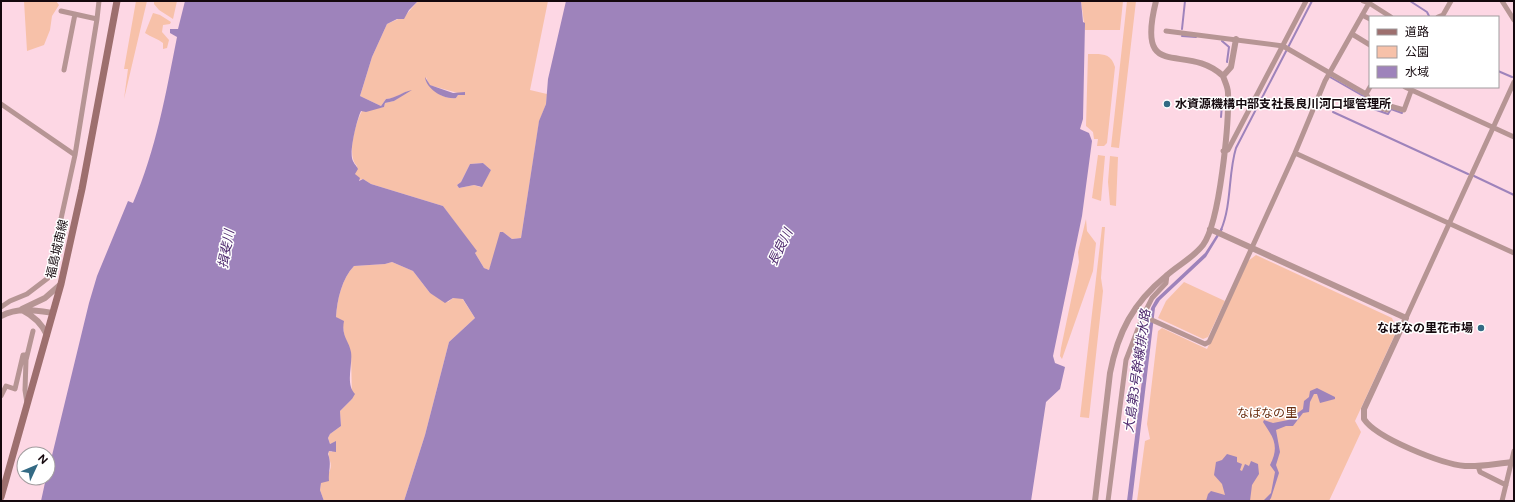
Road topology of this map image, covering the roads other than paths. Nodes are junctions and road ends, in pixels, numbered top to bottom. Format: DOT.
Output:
graph roads {
  1 [pos="99,1"];
  2 [pos="117,1"];
  3 [pos="1156,1"];
  4 [pos="1306,1"];
  5 [pos="1363,1"];
  6 [pos="1451,1"];
  7 [pos="1502,1"];
  8 [pos="1369,3"];
  9 [pos="61,11"];
  10 [pos="75,14"];
  11 [pos="1362,15"];
  12 [pos="1389,16"];
  13 [pos="1440,16"];
  14 [pos="1369,18"];
  15 [pos="98,19"];
  16 [pos="1514,20"];
  17 [pos="1166,31"];
  18 [pos="1352,34"];
  19 [pos="1236,39"];
  20 [pos="1369,44"];
  21 [pos="1286,48"];
  22 [pos="64,70"];
  23 [pos="1330,72"];
  24 [pos="1222,76"];
  25 [pos="1514,82"];
  26 [pos="1369,88"];
  27 [pos="1408,88"];
  28 [pos="1412,91"];
  29 [pos="1366,94"];
  30 [pos="1,104"];
  31 [pos="1493,128"];
  32 [pos="1514,137"];
  33 [pos="1223,151"];
  34 [pos="1295,153"];
  35 [pos="75,154"];
  36 [pos="1449,224"];
  37 [pos="1213,230"];
  38 [pos="1251,247"];
  39 [pos="1514,254"];
  40 [pos="1167,275"];
  41 [pos="61,284"];
  42 [pos="1,307"];
  43 [pos="21,310"];
  44 [pos="53,313"];
  45 [pos="1,316"];
  46 [pos="1145,317"];
  47 [pos="1406,318"];
  48 [pos="33,331"];
  49 [pos="47,335"];
  50 [pos="26,356"];
  51 [pos="1,382"];
  52 [pos="6,386"];
  53 [pos="1,396"];
  54 [pos="27,404"];
  55 [pos="1514,451"];
  56 [pos="1512,462"];
  57 [pos="1478,466"];
  58 [pos="1506,485"];
  59 [pos="1,497"];
  60 [pos="1095,501"];
  61 [pos="1108,501"];
  62 [pos="1502,501"];
  1 -- 15 [label="street"];
  2 -- 41 [label="main road, 福島城南線"];
  3 -- 24 [label="street"];
  4 -- 21 [label="street"];
  5 -- 8 [label="street"];
  6 -- 13 [label="street"];
  7 -- 16 [label="street"];
  8 -- 11 [label="street"];
  8 -- 12 [label="street"];
  9 -- 10 [label="street"];
  10 -- 15 [label="street"];
  10 -- 22 [label="street"];
  11 -- 14 [label="street"];
  11 -- 18 [label="street"];
  15 -- 35 [label="street"];
  17 -- 19 [label="street"];
  18 -- 20 [label="street"];
  18 -- 23 [label="street"];
  19 -- 21 [label="street"];
  19 -- 24 [label="street"];
  21 -- 23 [label="street"];
  21 -- 33 [label="street"];
  23 -- 29 [label="street"];
  23 -- 34 [label="street"];
  24 -- 33 [label="street"];
  25 -- 31 [label="street"];
  26 -- 29 [label="street"];
  27 -- 28 [label="street"];
  28 -- 29 [label="street"];
  28 -- 31 [label="street"];
  30 -- 35 [label="street"];
  31 -- 32 [label="street"];
  31 -- 36 [label="street"];
  33 -- 37 [label="street"];
  34 -- 36 [label="street"];
  34 -- 38 [label="street"];
  35 -- 42 [label="street"];
  36 -- 39 [label="street"];
  36 -- 47 [label="street"];
  37 -- 38 [label="street"];
  37 -- 40 [label="street"];
  38 -- 46 [label="street"];
  38 -- 47 [label="street"];
  40 -- 46 [label="street"];
  40 -- 60 [label="street"];
  41 -- 43 [label="street"];
  41 -- 44 [label="main road, 福島城南線"];
  43 -- 44 [label="street"];
  43 -- 45 [label="street"];
  43 -- 49 [label="street"];
  44 -- 49 [label="main road, 福島城南線"];
  46 -- 61 [label="street"];
  47 -- 57 [label="street"];
  48 -- 50 [label="street"];
  49 -- 54 [label="main road, 福島城南線"];
  50 -- 52 [label="street"];
  50 -- 54 [label="street"];
  51 -- 52 [label="street"];
  52 -- 53 [label="street"];
  54 -- 59 [label="main road, 福島城南線"];
  55 -- 56 [label="street"];
  56 -- 57 [label="street"];
  56 -- 58 [label="street"];
  57 -- 58 [label="street"];
  58 -- 62 [label="street"];
}
